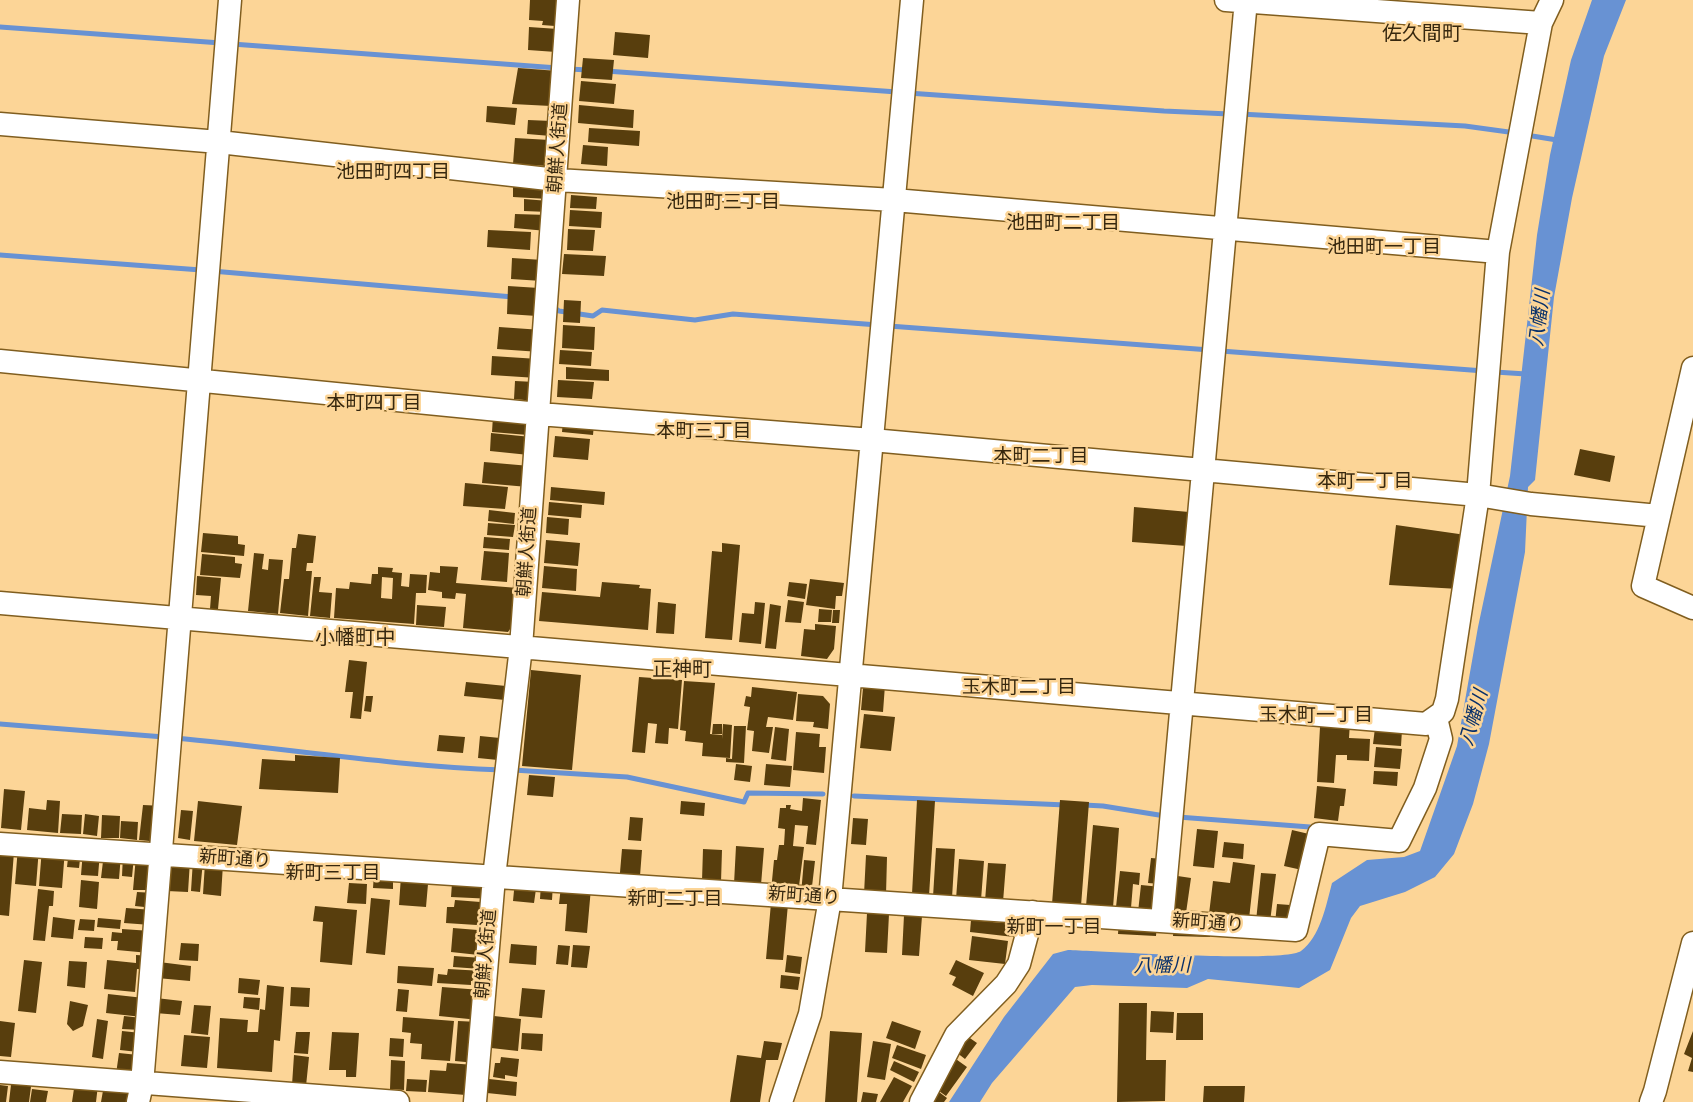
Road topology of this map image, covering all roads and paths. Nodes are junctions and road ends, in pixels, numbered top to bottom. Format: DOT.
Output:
graph roads {
  1 [pos="230,0"];
  2 [pos="568,0"];
  3 [pos="912,0"];
  4 [pos="1240,0"];
  5 [pos="1552,0"];
  6 [pos="1541,23"];
  7 [pos="0,124"];
  8 [pos="219,142"];
  9 [pos="557,180"];
  10 [pos="894,200"];
  11 [pos="1226,228"];
  12 [pos="1498,252"];
  13 [pos="0,361"];
  14 [pos="1693,368"];
  15 [pos="199,380"];
  16 [pos="538,414"];
  17 [pos="1688,414"];
  18 [pos="872,440"];
  19 [pos="1203,470"];
  20 [pos="1478,494"];
  21 [pos="1659,516"];
  22 [pos="0,603"];
  23 [pos="1693,608"];
  24 [pos="180,618"];
  25 [pos="521,647"];
  26 [pos="851,674"];
  27 [pos="1182,701"];
  28 [pos="1436,718"];
  29 [pos="0,844"];
  30 [pos="160,855"];
  31 [pos="494,877"];
  32 [pos="830,899"];
  33 [pos="1033,912"];
  34 [pos="1162,921"];
  35 [pos="1693,943"];
  36 [pos="0,1072"];
  37 [pos="140,1093"];
  38 [pos="398,1102"];
  39 [pos="475,1102"];
  40 [pos="781,1102"];
  41 [pos="920,1102"];
  42 [pos="1651,1102"];
  1 -- 8 [label="street"];
  2 -- 9 [label="street, 朝鮮人街道"];
  3 -- 10 [label="street"];
  4 -- 6 [label="street"];
  4 -- 11 [label="street"];
  5 -- 6 [label="street"];
  6 -- 12 [label="street"];
  7 -- 8 [label="street"];
  8 -- 9 [label="street"];
  8 -- 15 [label="street"];
  9 -- 10 [label="street"];
  9 -- 16 [label="street, 朝鮮人街道"];
  10 -- 11 [label="street"];
  10 -- 18 [label="street"];
  11 -- 12 [label="street"];
  11 -- 19 [label="street"];
  12 -- 20 [label="street"];
  13 -- 15 [label="street"];
  14 -- 17 [label="street"];
  15 -- 16 [label="street"];
  15 -- 24 [label="street"];
  16 -- 18 [label="street"];
  16 -- 25 [label="street, 朝鮮人街道"];
  17 -- 21 [label="street"];
  18 -- 19 [label="street"];
  18 -- 26 [label="street"];
  19 -- 20 [label="street"];
  19 -- 27 [label="street"];
  20 -- 21 [label="street"];
  20 -- 28 [label="street"];
  21 -- 23 [label="street"];
  22 -- 24 [label="street"];
  24 -- 25 [label="street"];
  24 -- 30 [label="street"];
  25 -- 26 [label="street"];
  25 -- 31 [label="street, 朝鮮人街道"];
  26 -- 27 [label="street"];
  26 -- 32 [label="street"];
  27 -- 28 [label="street"];
  27 -- 34 [label="street"];
  28 -- 34 [label="street, 新町通り"];
  29 -- 30 [label="street, 新町通り"];
  30 -- 31 [label="street, 新町通り"];
  30 -- 37 [label="street"];
  31 -- 32 [label="street, 新町通り"];
  31 -- 39 [label="street, 朝鮮人街道"];
  32 -- 33 [label="street, 新町通り"];
  32 -- 40 [label="street"];
  33 -- 34 [label="street, 新町通り"];
  33 -- 41 [label="street"];
  35 -- 42 [label="street"];
  36 -- 37 [label="street"];
  37 -- 38 [label="street"];
}
